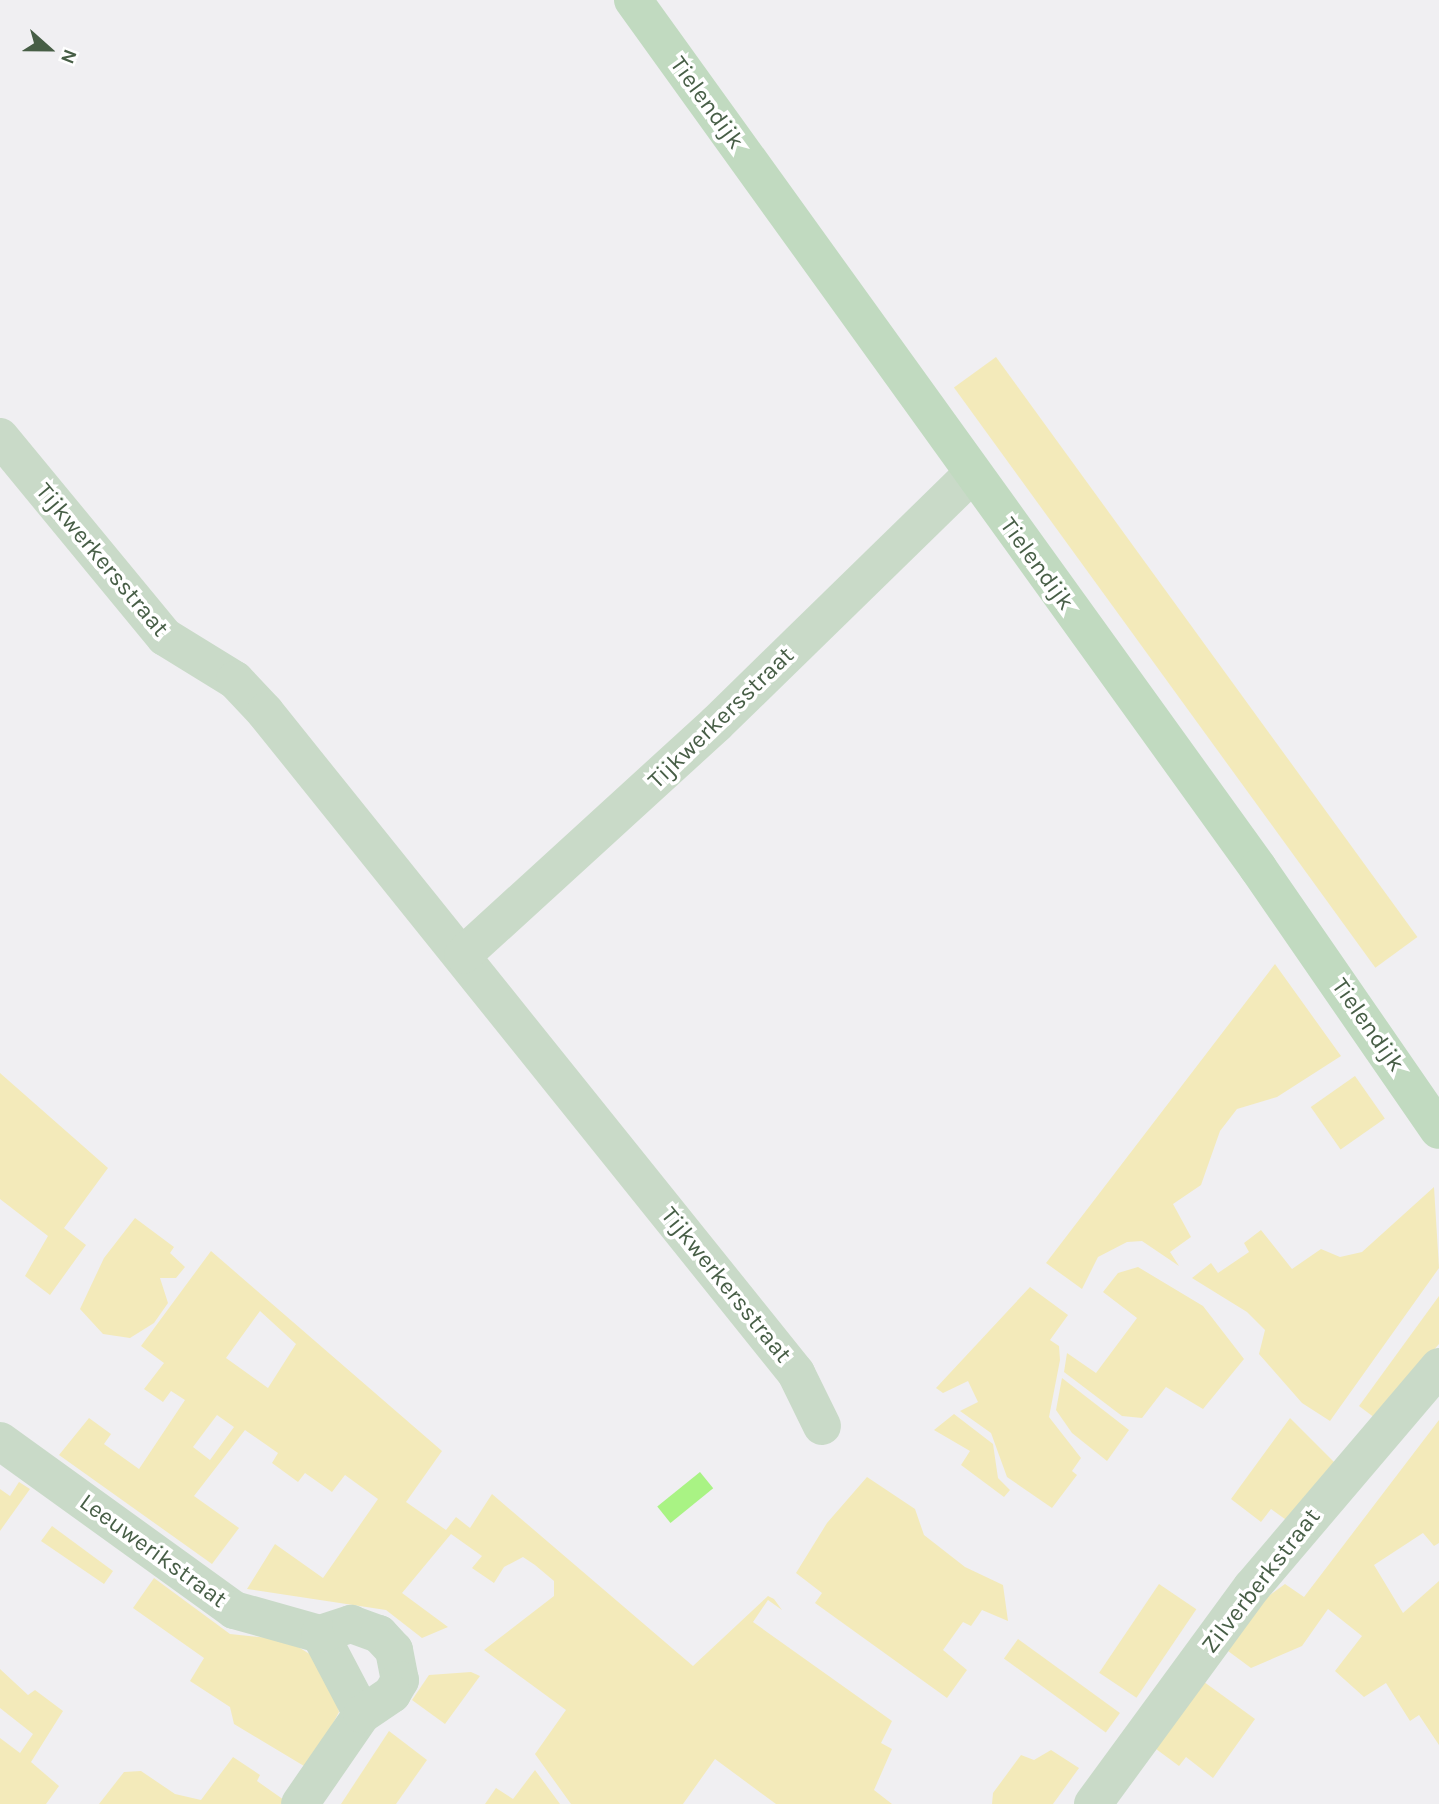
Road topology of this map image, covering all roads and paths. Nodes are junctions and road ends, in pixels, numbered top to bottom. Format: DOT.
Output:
graph roads {
  1 [pos="633,0"];
  2 [pos="0,437"];
  3 [pos="972,474"];
  4 [pos="463,954"];
  5 [pos="1439,1130"];
  6 [pos="1439,1367"];
  7 [pos="821,1426"];
  8 [pos="0,1441"];
  9 [pos="320,1634"];
  10 [pos="362,1714"];
  11 [pos="300,1804"];
  12 [pos="1093,1804"];
  1 -- 3 [label="street, Tielendijk"];
  2 -- 4 [label="street, Tijkwerkersstraat"];
  3 -- 4 [label="street, Tijkwerkersstraat"];
  3 -- 5 [label="street, Tielendijk"];
  4 -- 7 [label="street, Tijkwerkersstraat"];
  6 -- 12 [label="street, Zilverberkstraat"];
  8 -- 9 [label="street, Leeuwerikstraat"];
  9 -- 10 [label="street"];
  9 -- 10 [label="street"];
  10 -- 11 [label="street"];
}
